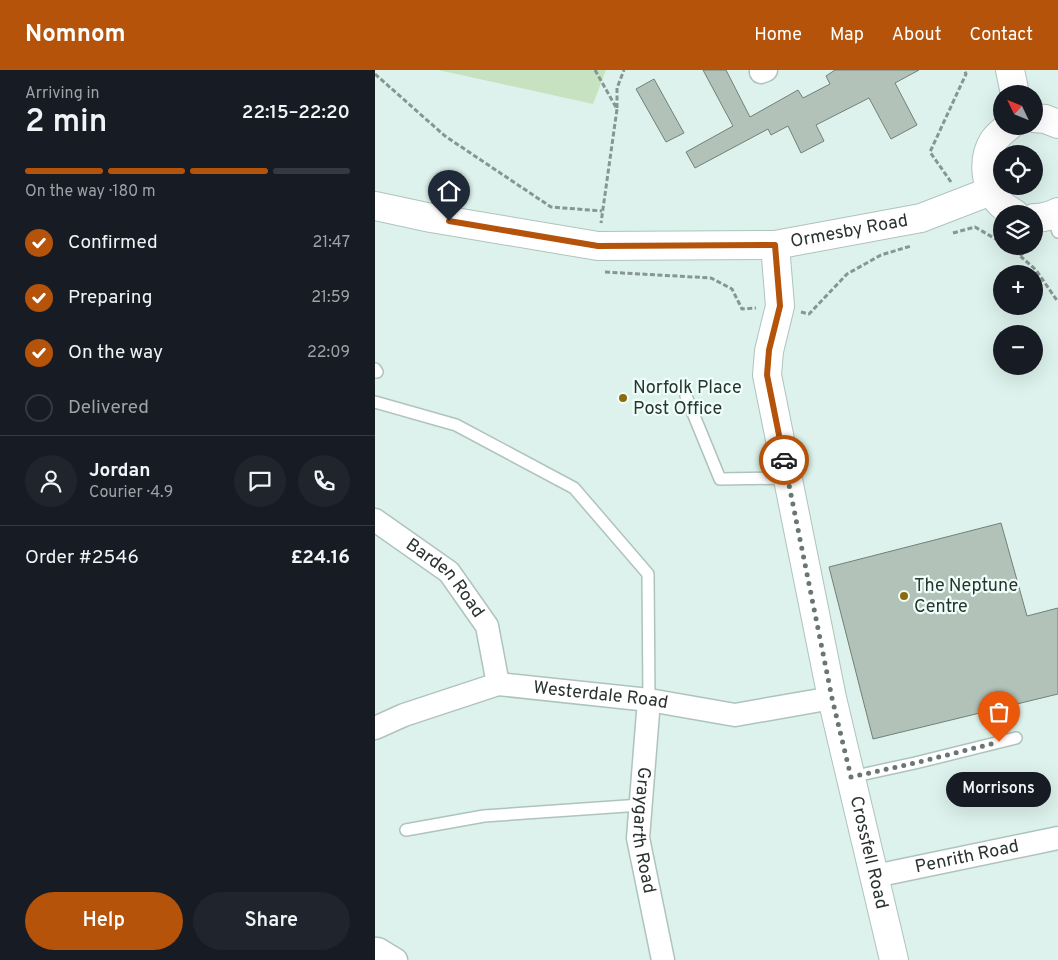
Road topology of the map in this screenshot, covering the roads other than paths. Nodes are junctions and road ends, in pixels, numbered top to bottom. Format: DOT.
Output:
graph roads {
  1 [pos="1010,70"];
  2 [pos="1013,85"];
  3 [pos="1043,119"];
  4 [pos="1058,124"];
  5 [pos="999,135"];
  6 [pos="991,191"];
  7 [pos="1002,205"];
  8 [pos="375,206"];
  9 [pos="775,245"];
  10 [pos="686,396"];
  11 [pos="375,402"];
  12 [pos="788,478"];
  13 [pos="375,520"];
  14 [pos="498,684"];
  15 [pos="832,698"];
  16 [pos="649,700"];
  17 [pos="375,728"];
  18 [pos="1017,738"];
  19 [pos="851,777"];
  20 [pos="641,805"];
  21 [pos="406,830"];
  22 [pos="1058,838"];
  23 [pos="875,876"];
  24 [pos="375,949"];
  25 [pos="396,960"];
  26 [pos="663,960"];
  27 [pos="894,960"];
  1 -- 2 [label="street"];
  3 -- 4 [label="street"];
  5 -- 6 [label="street"];
  6 -- 7 [label="street"];
  6 -- 9 [label="street, Ormesby Road"];
  8 -- 9 [label="street, Ormesby Road"];
  9 -- 12 [label="street, Crossfell Road"];
  10 -- 12 [label="lane"];
  11 -- 16 [label="lane"];
  12 -- 15 [label="street, Crossfell Road"];
  13 -- 14 [label="street, Barden Road"];
  14 -- 16 [label="street, Westerdale Road"];
  14 -- 17 [label="street, Westerdale Road"];
  15 -- 16 [label="street, Westerdale Road"];
  15 -- 19 [label="street, Crossfell Road"];
  16 -- 20 [label="street, Graygarth Road"];
  18 -- 19 [label="lane"];
  19 -- 23 [label="street, Crossfell Road"];
  20 -- 21 [label="lane"];
  20 -- 26 [label="street, Graygarth Road"];
  22 -- 23 [label="street, Penrith Road"];
  23 -- 27 [label="street, Crossfell Road"];
  24 -- 25 [label="street"];
}
